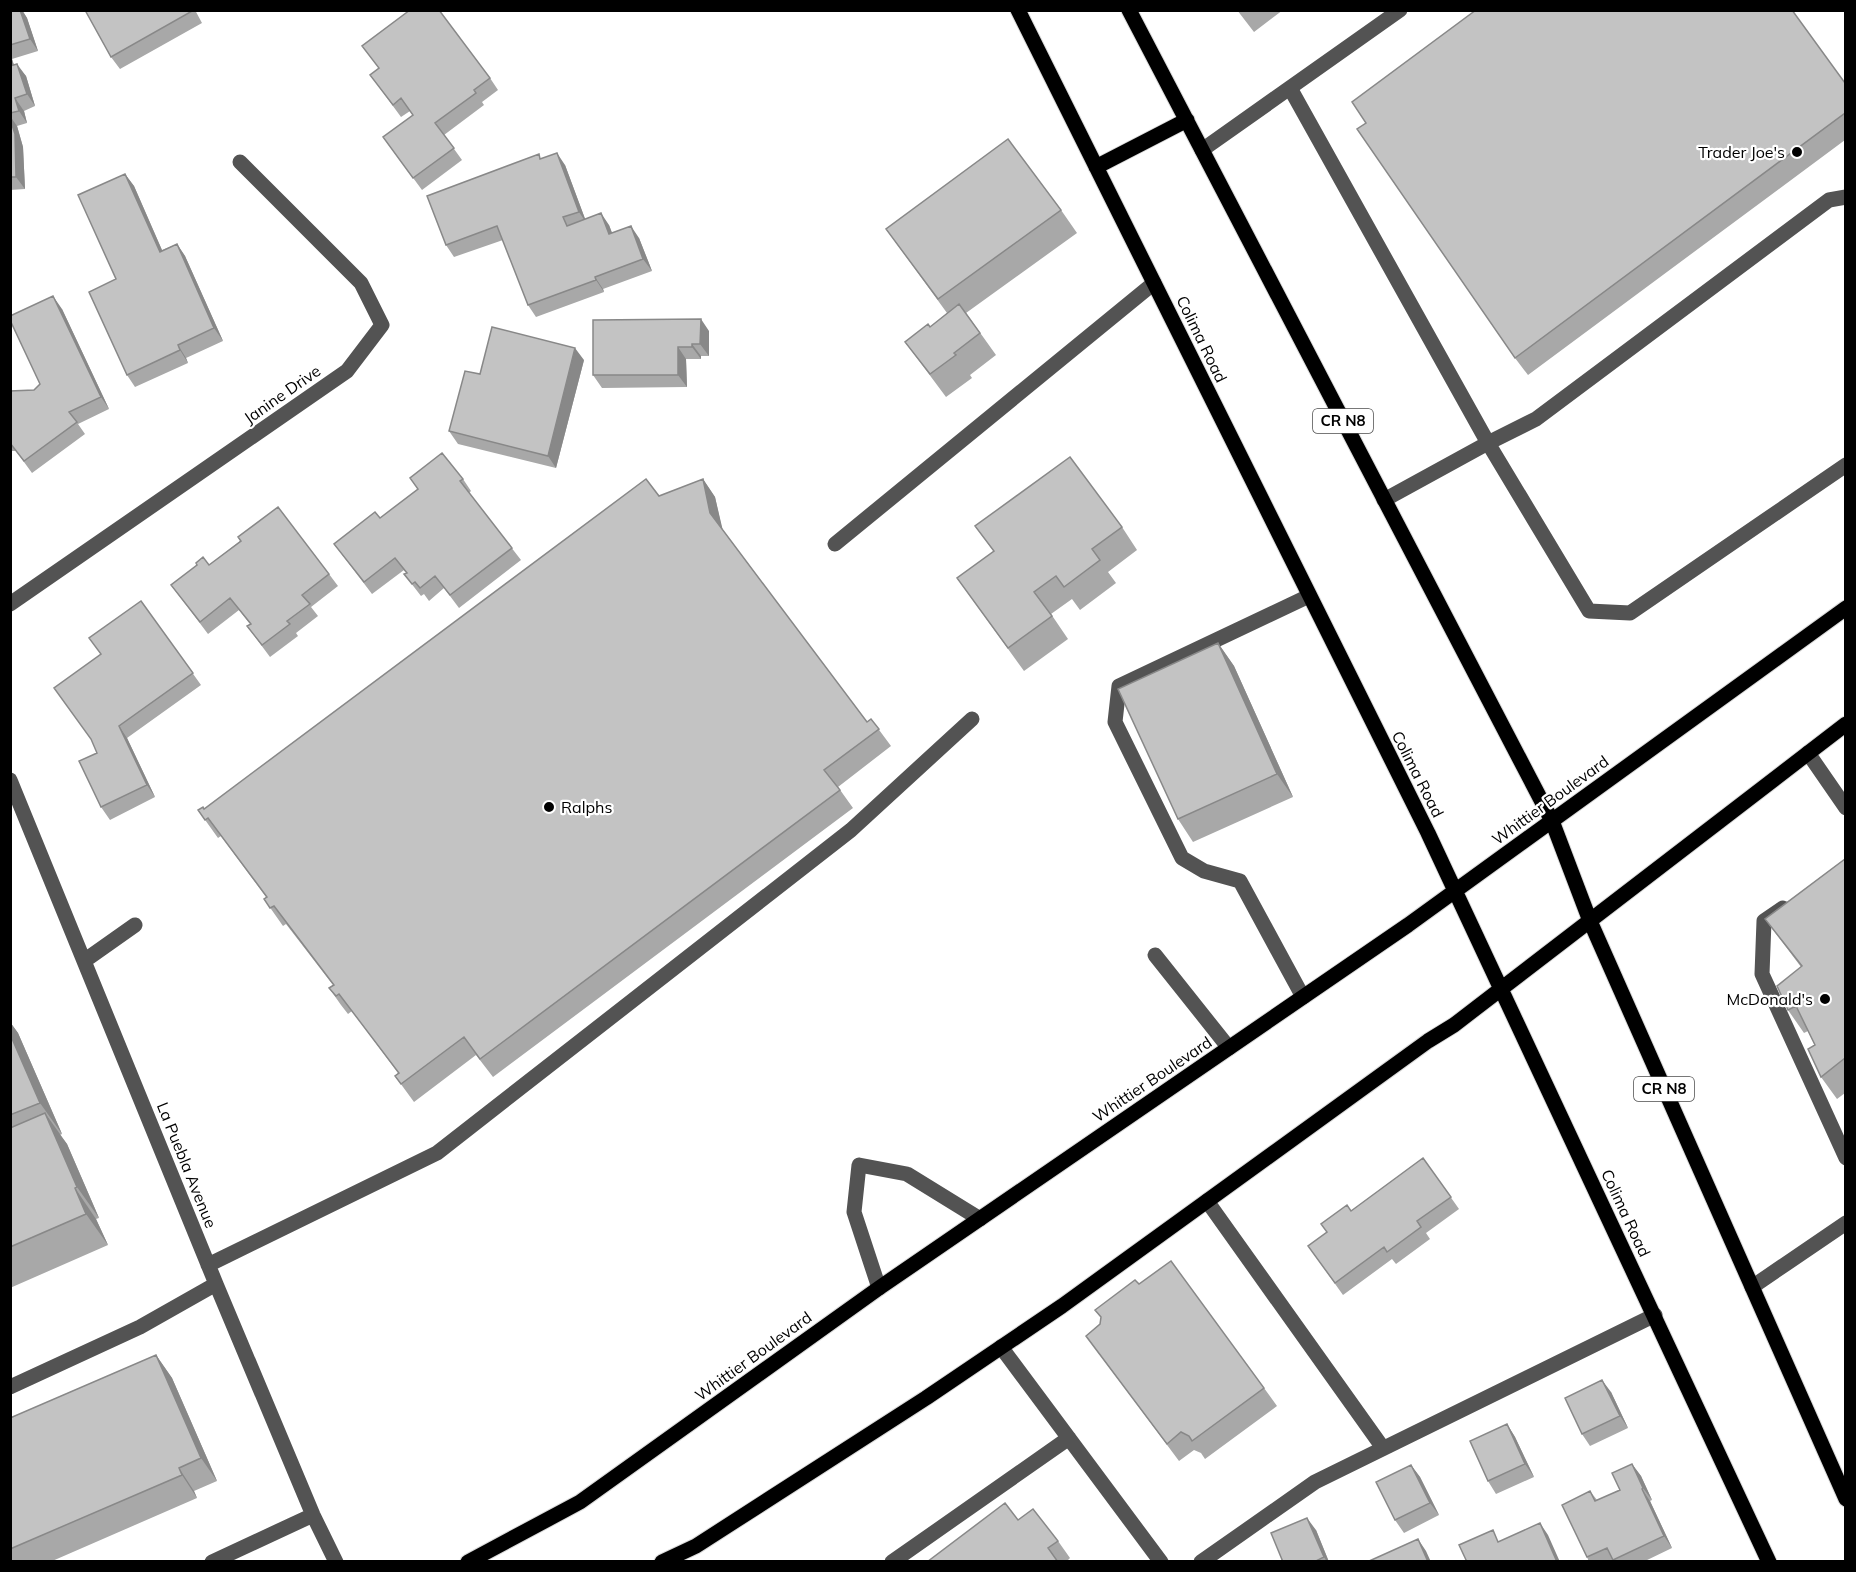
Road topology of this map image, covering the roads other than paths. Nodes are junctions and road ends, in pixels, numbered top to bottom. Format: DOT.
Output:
graph roads {
  1 [pos="1018,10"];
  2 [pos="1129,10"];
  3 [pos="1400,10"];
  4 [pos="1290,88"];
  5 [pos="1187,120"];
  6 [pos="1202,150"];
  7 [pos="240,162"];
  8 [pos="1096,167"];
  9 [pos="1845,197"];
  10 [pos="1154,283"];
  11 [pos="1488,442"];
  12 [pos="1845,465"];
  13 [pos="1384,500"];
  14 [pos="835,544"];
  15 [pos="1309,596"];
  16 [pos="10,603"];
  17 [pos="1845,608"];
  18 [pos="972,719"];
  19 [pos="1845,724"];
  20 [pos="1808,753"];
  21 [pos="10,780"];
  22 [pos="1845,808"];
  23 [pos="1552,821"];
  24 [pos="1455,891"];
  25 [pos="1791,902"];
  26 [pos="1590,921"];
  27 [pos="135,925"];
  28 [pos="1155,955"];
  29 [pos="84,961"];
  30 [pos="1500,989"];
  31 [pos="1303,997"];
  32 [pos="1229,1048"];
  33 [pos="1845,1158"];
  34 [pos="1207,1201"];
  35 [pos="980,1220"];
  36 [pos="1845,1223"];
  37 [pos="208,1265"];
  38 [pos="216,1284"];
  39 [pos="1752,1287"];
  40 [pos="879,1288"];
  41 [pos="1655,1315"];
  42 [pos="1000,1347"];
  43 [pos="10,1387"];
  44 [pos="1069,1438"];
  45 [pos="1383,1448"];
  46 [pos="1845,1499"];
  47 [pos="313,1515"];
  48 [pos="212,1562"];
  49 [pos="336,1562"];
  50 [pos="468,1562"];
  51 [pos="662,1562"];
  52 [pos="892,1562"];
  53 [pos="1161,1562"];
  54 [pos="1201,1562"];
  55 [pos="1769,1562"];
  1 -- 8 [label="main road, Colima Road"];
  2 -- 5 [label="main road, CR N8"];
  3 -- 4 [label="street"];
  4 -- 6 [label="street"];
  4 -- 11 [label="street"];
  5 -- 6 [label="main road, CR N8"];
  5 -- 8 [label="main road"];
  6 -- 13 [label="main road, CR N8"];
  7 -- 16 [label="street, Janine Drive"];
  8 -- 10 [label="main road, Colima Road"];
  9 -- 11 [label="street"];
  10 -- 14 [label="street"];
  10 -- 15 [label="main road, Colima Road"];
  11 -- 12 [label="street"];
  11 -- 13 [label="street"];
  13 -- 23 [label="main road, CR N8"];
  15 -- 24 [label="main road, Colima Road"];
  15 -- 31 [label="street"];
  17 -- 23 [label="main road, Whittier Boulevard"];
  18 -- 37 [label="street"];
  19 -- 20 [label="main road"];
  20 -- 22 [label="street"];
  20 -- 26 [label="main road"];
  21 -- 29 [label="street, La Puebla Avenue"];
  23 -- 24 [label="main road, Whittier Boulevard"];
  23 -- 26 [label="main road, CR N8"];
  24 -- 30 [label="main road, Colima Road"];
  24 -- 31 [label="main road, Whittier Boulevard"];
  25 -- 33 [label="street"];
  26 -- 30 [label="main road"];
  26 -- 39 [label="main road, CR N8"];
  27 -- 29 [label="street"];
  28 -- 32 [label="street"];
  29 -- 37 [label="street, La Puebla Avenue"];
  30 -- 34 [label="main road"];
  30 -- 41 [label="main road, Colima Road"];
  31 -- 32 [label="main road, Whittier Boulevard"];
  32 -- 35 [label="main road, Whittier Boulevard"];
  34 -- 42 [label="main road"];
  34 -- 45 [label="street"];
  35 -- 40 [label="main road, Whittier Boulevard"];
  35 -- 40 [label="street"];
  36 -- 39 [label="street"];
  37 -- 38 [label="street, La Puebla Avenue"];
  38 -- 43 [label="street"];
  38 -- 47 [label="street, La Puebla Avenue"];
  39 -- 46 [label="main road, CR N8"];
  40 -- 50 [label="main road, Whittier Boulevard"];
  41 -- 45 [label="street"];
  41 -- 55 [label="main road, Colima Road"];
  42 -- 44 [label="street"];
  42 -- 51 [label="main road"];
  44 -- 52 [label="street"];
  44 -- 53 [label="street"];
  45 -- 54 [label="street"];
  47 -- 48 [label="street"];
  47 -- 49 [label="street, La Puebla Avenue"];
}
